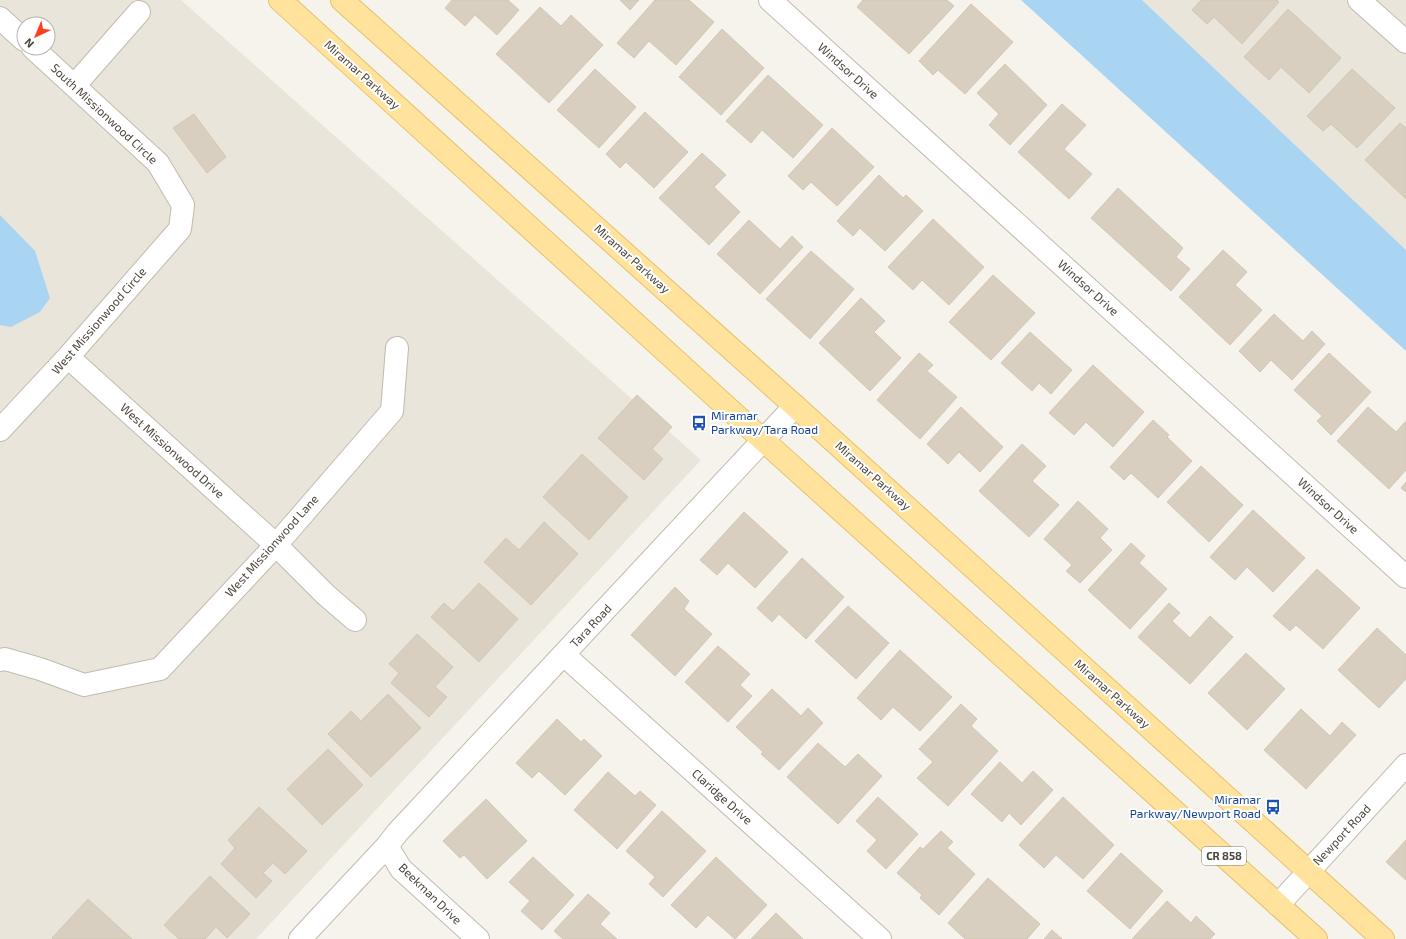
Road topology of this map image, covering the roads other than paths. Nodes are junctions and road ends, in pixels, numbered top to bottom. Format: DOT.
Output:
graph roads {
  1 [pos="4,0"];
  2 [pos="280,0"];
  3 [pos="342,0"];
  4 [pos="770,0"];
  5 [pos="1359,0"];
  6 [pos="0,4"];
  7 [pos="139,12"];
  8 [pos="0,18"];
  9 [pos="16,33"];
  10 [pos="1406,42"];
  11 [pos="42,56"];
  12 [pos="75,85"];
  13 [pos="183,205"];
  14 [pos="397,348"];
  15 [pos="68,357"];
  16 [pos="795,406"];
  17 [pos="0,430"];
  18 [pos="763,440"];
  19 [pos="276,545"];
  20 [pos="1406,577"];
  21 [pos="355,620"];
  22 [pos="564,655"];
  23 [pos="0,660"];
  24 [pos="1406,765"];
  25 [pos="387,846"];
  26 [pos="1308,872"];
  27 [pos="1278,905"];
  28 [pos="300,939"];
  29 [pos="478,939"];
  30 [pos="880,939"];
  31 [pos="1316,939"];
  32 [pos="1383,939"];
  1 -- 6 [label="street"];
  2 -- 18 [label="main road, Miramar Parkway / CR 858"];
  3 -- 16 [label="main road, Miramar Parkway"];
  4 -- 20 [label="street, Windsor Drive"];
  5 -- 10 [label="street"];
  7 -- 12 [label="street"];
  8 -- 9 [label="street"];
  11 -- 12 [label="street, South Missionwood Circle"];
  12 -- 13 [label="street, South Missionwood Circle"];
  13 -- 15 [label="street, West Missionwood Circle"];
  14 -- 19 [label="street, West Missionwood Lane"];
  15 -- 17 [label="street, West Missionwood Circle"];
  15 -- 19 [label="street, West Missionwood Drive"];
  16 -- 18 [label="street, Tara Road"];
  16 -- 26 [label="main road, Miramar Parkway"];
  18 -- 22 [label="street, Tara Road"];
  18 -- 27 [label="main road, Miramar Parkway / CR 858"];
  19 -- 21 [label="street, West Missionwood Drive"];
  19 -- 23 [label="street, West Missionwood Lane"];
  22 -- 25 [label="street, Tara Road"];
  22 -- 30 [label="street, Claridge Drive"];
  24 -- 26 [label="street, Newport Road"];
  25 -- 28 [label="street, Tara Road"];
  25 -- 29 [label="street, Beekman Drive"];
  26 -- 27 [label="street, Newport Road"];
  26 -- 32 [label="main road, Miramar Parkway"];
  27 -- 31 [label="main road, Miramar Parkway / CR 858"];
}
